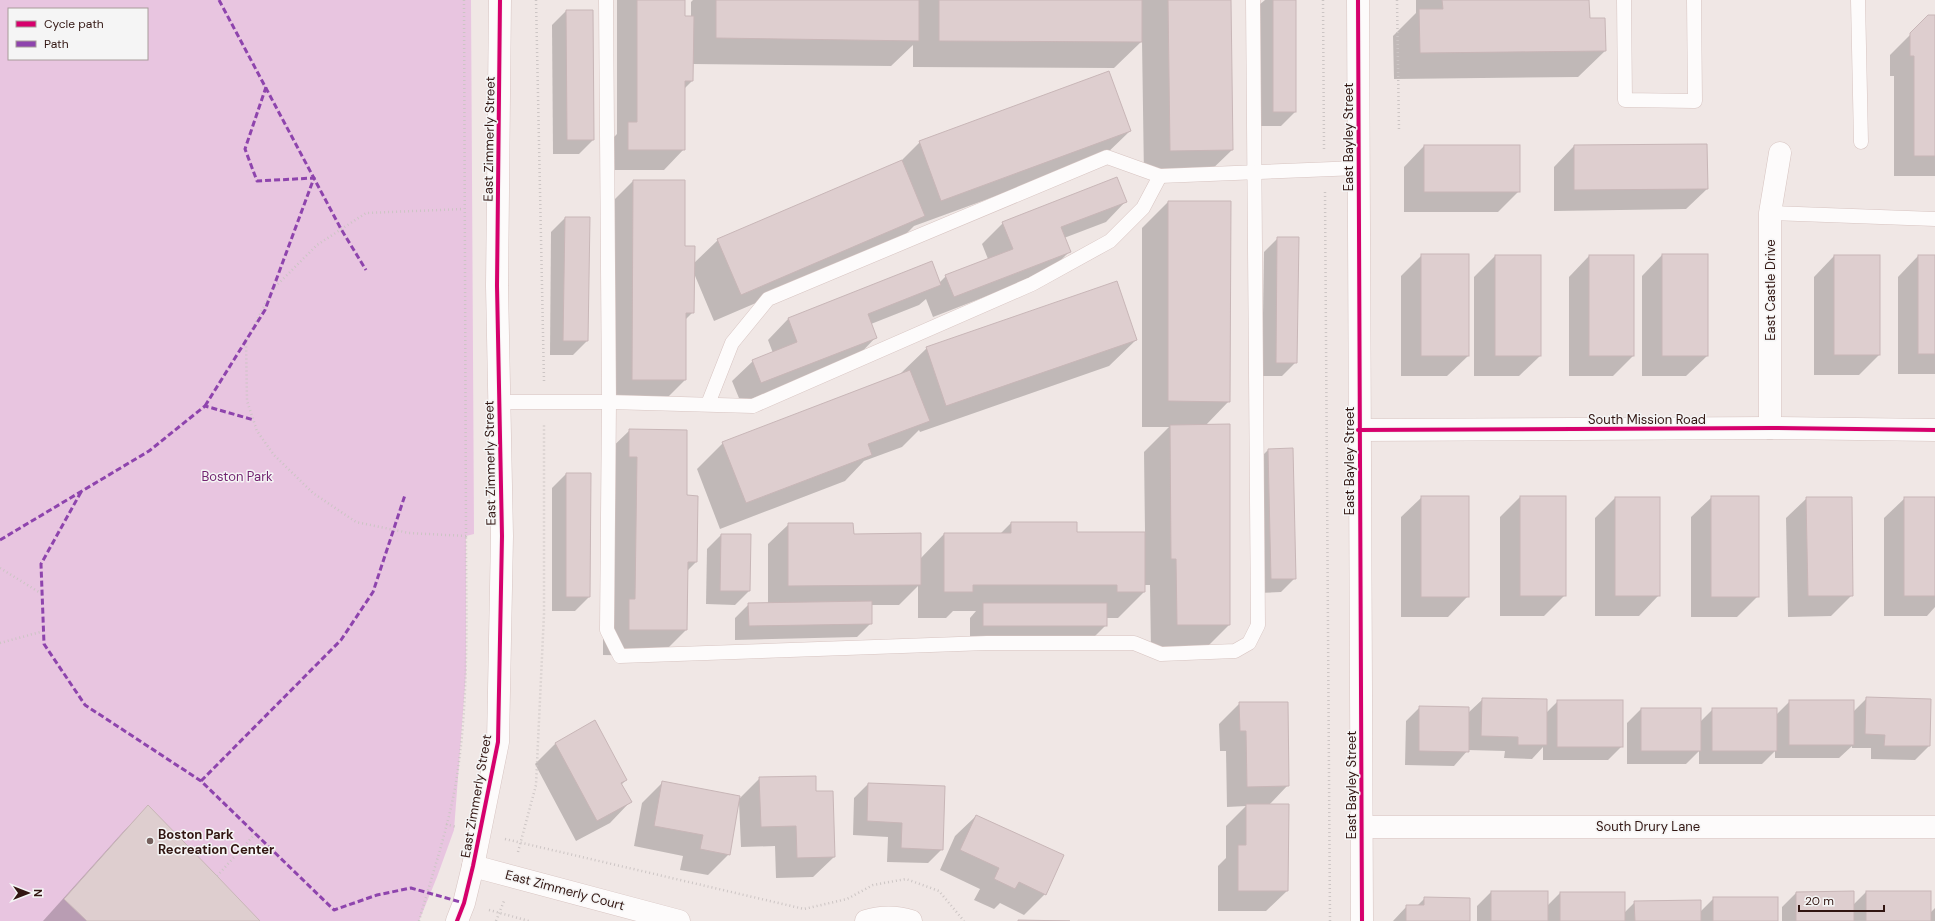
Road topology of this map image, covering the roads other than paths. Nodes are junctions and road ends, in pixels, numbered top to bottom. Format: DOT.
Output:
graph roads {
  1 [pos="500,0"];
  2 [pos="606,0"];
  3 [pos="1254,0"];
  4 [pos="1358,0"];
  5 [pos="1624,0"];
  6 [pos="1694,0"];
  7 [pos="1858,0"];
  8 [pos="1861,142"];
  9 [pos="1780,153"];
  10 [pos="1358,168"];
  11 [pos="1254,171"];
  12 [pos="1160,176"];
  13 [pos="1770,213"];
  14 [pos="1935,219"];
  15 [pos="499,402"];
  16 [pos="610,402"];
  17 [pos="708,404"];
  18 [pos="1770,428"];
  19 [pos="1358,430"];
  20 [pos="1935,430"];
  21 [pos="1361,827"];
  22 [pos="1935,827"];
  23 [pos="473,866"];
  24 [pos="460,912"];
  25 [pos="679,921"];
  26 [pos="866,921"];
  27 [pos="911,921"];
  28 [pos="1362,921"];
  1 -- 15 [label="street, East Zimmerly Street"];
  2 -- 16 [label="lane"];
  3 -- 11 [label="lane"];
  4 -- 10 [label="street, East Bayley Street"];
  5 -- 6 [label="lane"];
  7 -- 8 [label="lane"];
  9 -- 13 [label="street, East Castle Drive"];
  10 -- 11 [label="lane"];
  10 -- 19 [label="street, East Bayley Street"];
  11 -- 12 [label="lane"];
  11 -- 16 [label="lane"];
  12 -- 17 [label="lane"];
  12 -- 17 [label="lane"];
  13 -- 14 [label="lane"];
  13 -- 18 [label="street, East Castle Drive"];
  15 -- 16 [label="lane"];
  15 -- 23 [label="street, East Zimmerly Street"];
  16 -- 17 [label="lane"];
  18 -- 19 [label="street, South Mission Road"];
  18 -- 20 [label="street, South Mission Road"];
  19 -- 21 [label="street, East Bayley Street"];
  21 -- 22 [label="street, South Drury Lane"];
  21 -- 28 [label="street, East Bayley Street"];
  23 -- 24 [label="street, East Zimmerly Street"];
  23 -- 25 [label="street, East Zimmerly Court"];
  26 -- 27 [label="street"];
}
